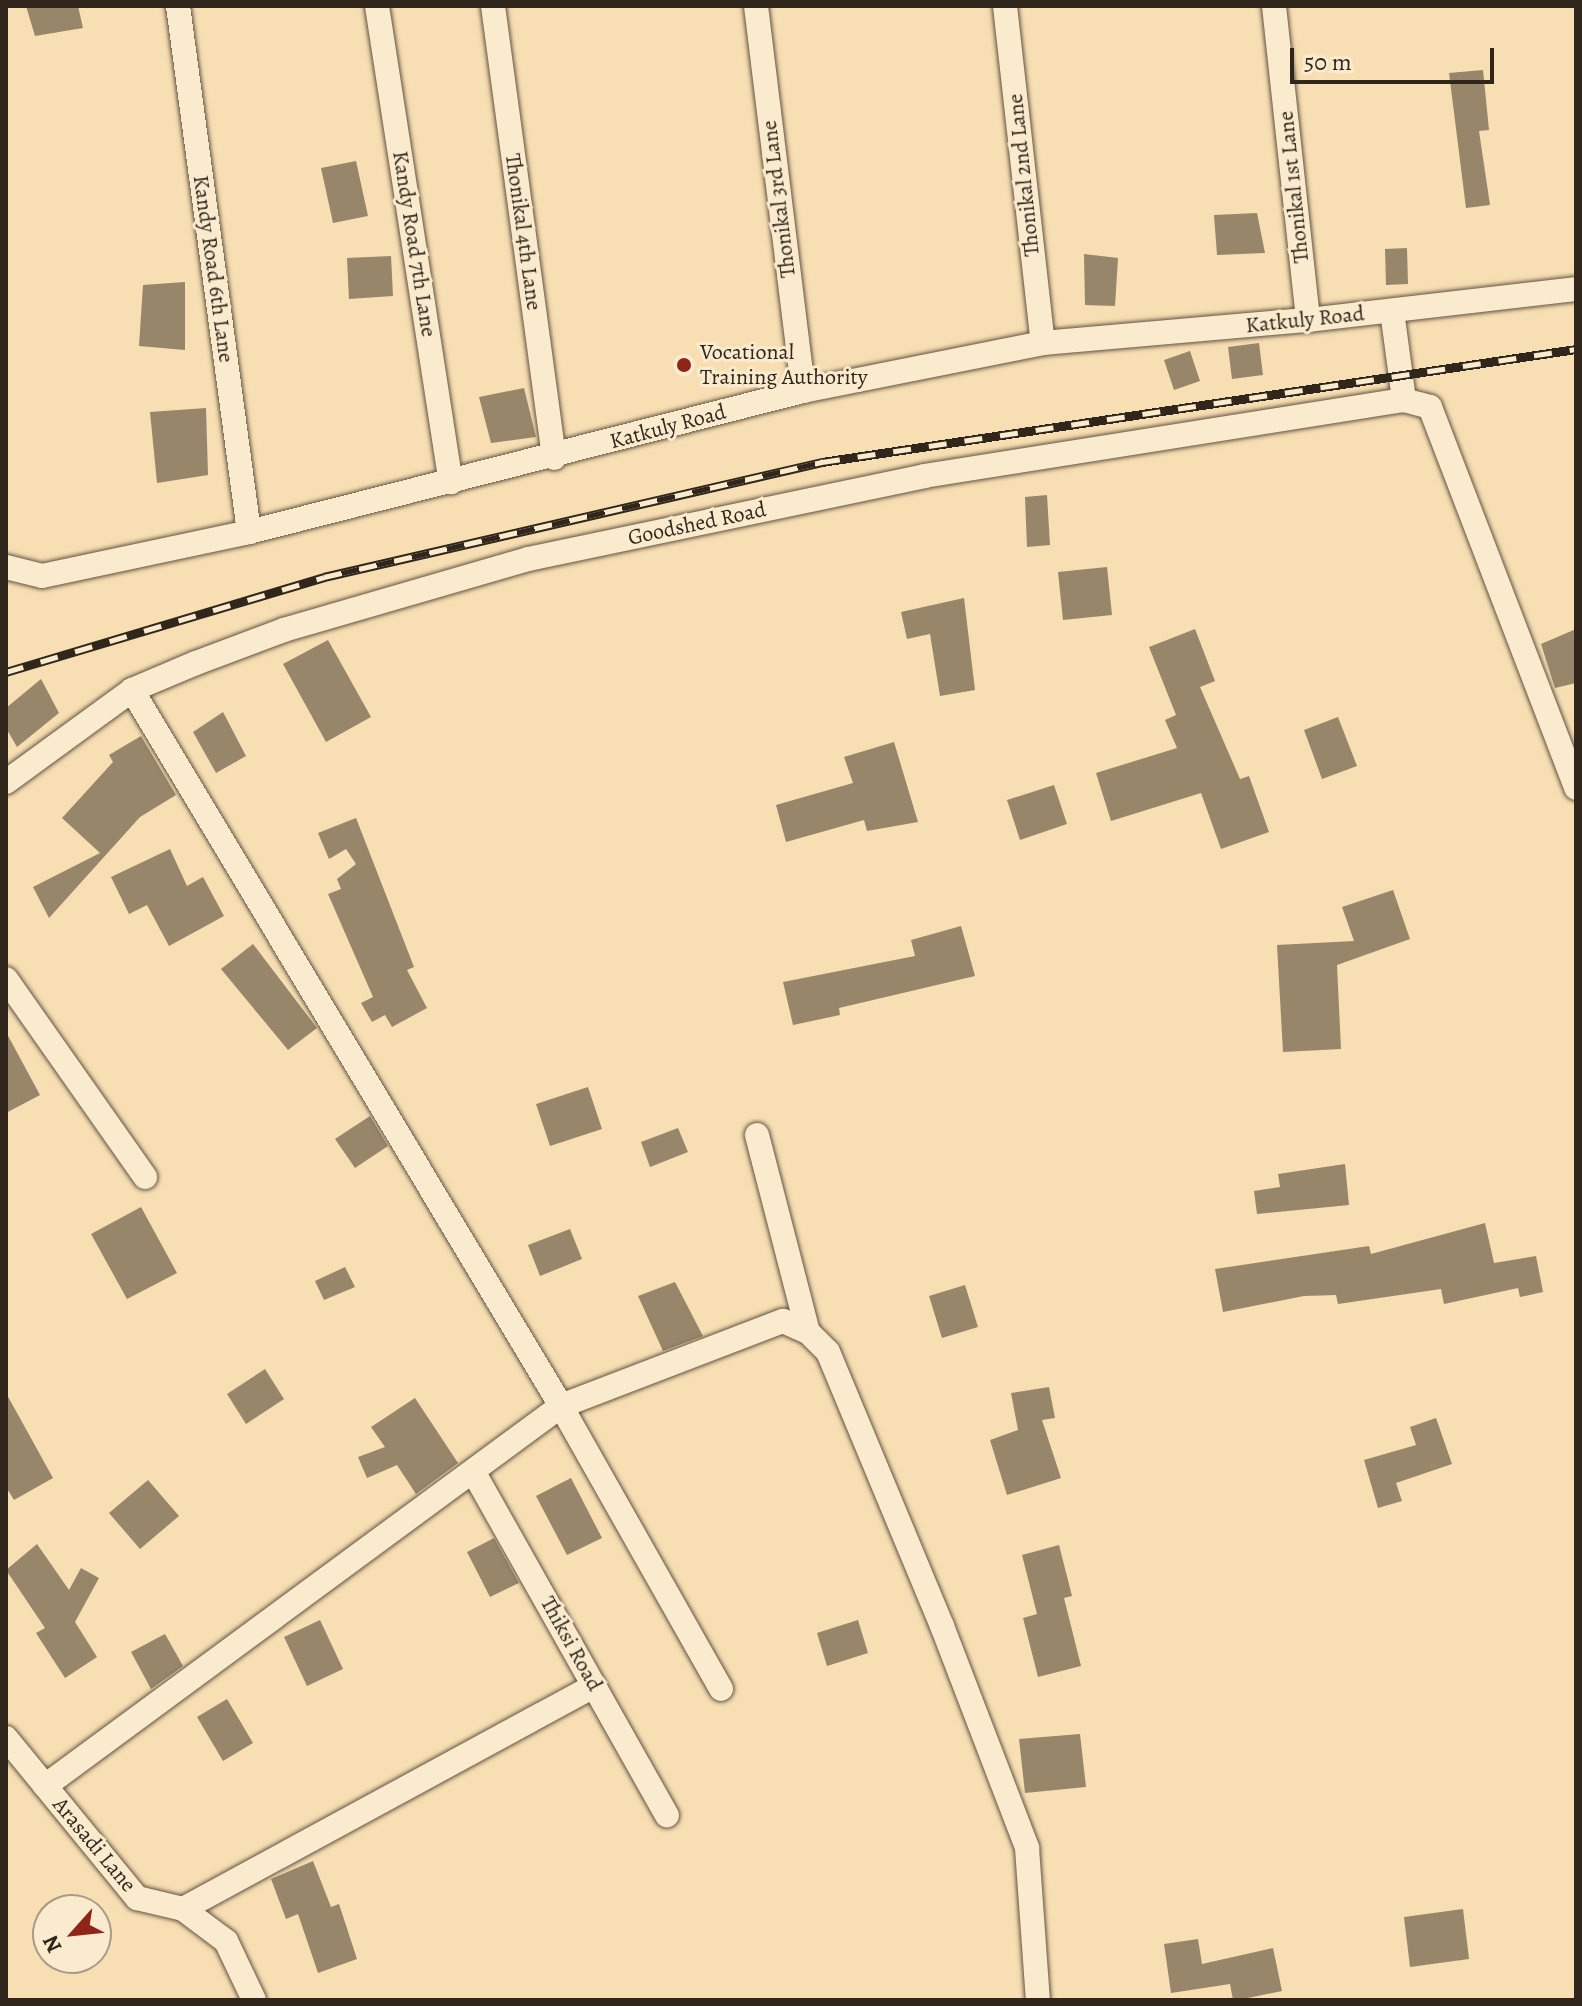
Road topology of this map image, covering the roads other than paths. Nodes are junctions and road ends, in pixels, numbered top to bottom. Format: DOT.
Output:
graph roads {
  1 [pos="178,6"];
  2 [pos="377,6"];
  3 [pos="493,6"];
  4 [pos="756,6"];
  5 [pos="1005,6"];
  6 [pos="1274,6"];
  7 [pos="1576,289"];
  8 [pos="1392,311"];
  9 [pos="1308,320"];
  10 [pos="1043,343"];
  11 [pos="803,391"];
  12 [pos="1404,400"];
  13 [pos="554,458"];
  14 [pos="451,482"];
  15 [pos="249,532"];
  16 [pos="6,567"];
  17 [pos="132,690"];
  18 [pos="6,782"];
  19 [pos="1576,788"];
  20 [pos="6,979"];
  21 [pos="757,1135"];
  22 [pos="145,1177"];
  23 [pos="808,1332"];
  24 [pos="561,1406"];
  25 [pos="474,1473"];
  26 [pos="594,1686"];
  27 [pos="721,1689"];
  28 [pos="6,1738"];
  29 [pos="45,1786"];
  30 [pos="667,1815"];
  31 [pos="183,1909"];
  32 [pos="254,2000"];
  33 [pos="1038,2000"];
  1 -- 15 [label="street, Kandy Road 6th Lane"];
  2 -- 14 [label="street, Kandy Road 7th Lane"];
  3 -- 13 [label="street, Thonikal 4th Lane"];
  4 -- 11 [label="street, Thonikal 3rd Lane"];
  5 -- 10 [label="street, Thonikal 2nd Lane"];
  6 -- 9 [label="street, Thonikal 1st Lane"];
  7 -- 8 [label="street, Katkuly Road"];
  8 -- 9 [label="street, Katkuly Road"];
  8 -- 12 [label="street"];
  9 -- 10 [label="street, Katkuly Road"];
  10 -- 11 [label="street, Katkuly Road"];
  11 -- 13 [label="street, Katkuly Road"];
  12 -- 17 [label="street, Goodshed Road"];
  12 -- 19 [label="street, Goodshed Road"];
  13 -- 14 [label="street, Katkuly Road"];
  14 -- 15 [label="street, Katkuly Road"];
  15 -- 16 [label="street, Katkuly Road"];
  17 -- 18 [label="street, Goodshed Road"];
  17 -- 24 [label="street"];
  20 -- 22 [label="street"];
  21 -- 23 [label="street"];
  23 -- 24 [label="street"];
  23 -- 33 [label="street"];
  24 -- 25 [label="street"];
  24 -- 27 [label="street"];
  25 -- 26 [label="street, Thiksi Road"];
  25 -- 29 [label="street"];
  26 -- 30 [label="street, Thiksi Road"];
  26 -- 31 [label="street"];
  28 -- 29 [label="street, Arasadi Lane"];
  29 -- 31 [label="street, Arasadi Lane"];
  31 -- 32 [label="street, Arasadi Lane"];
}
